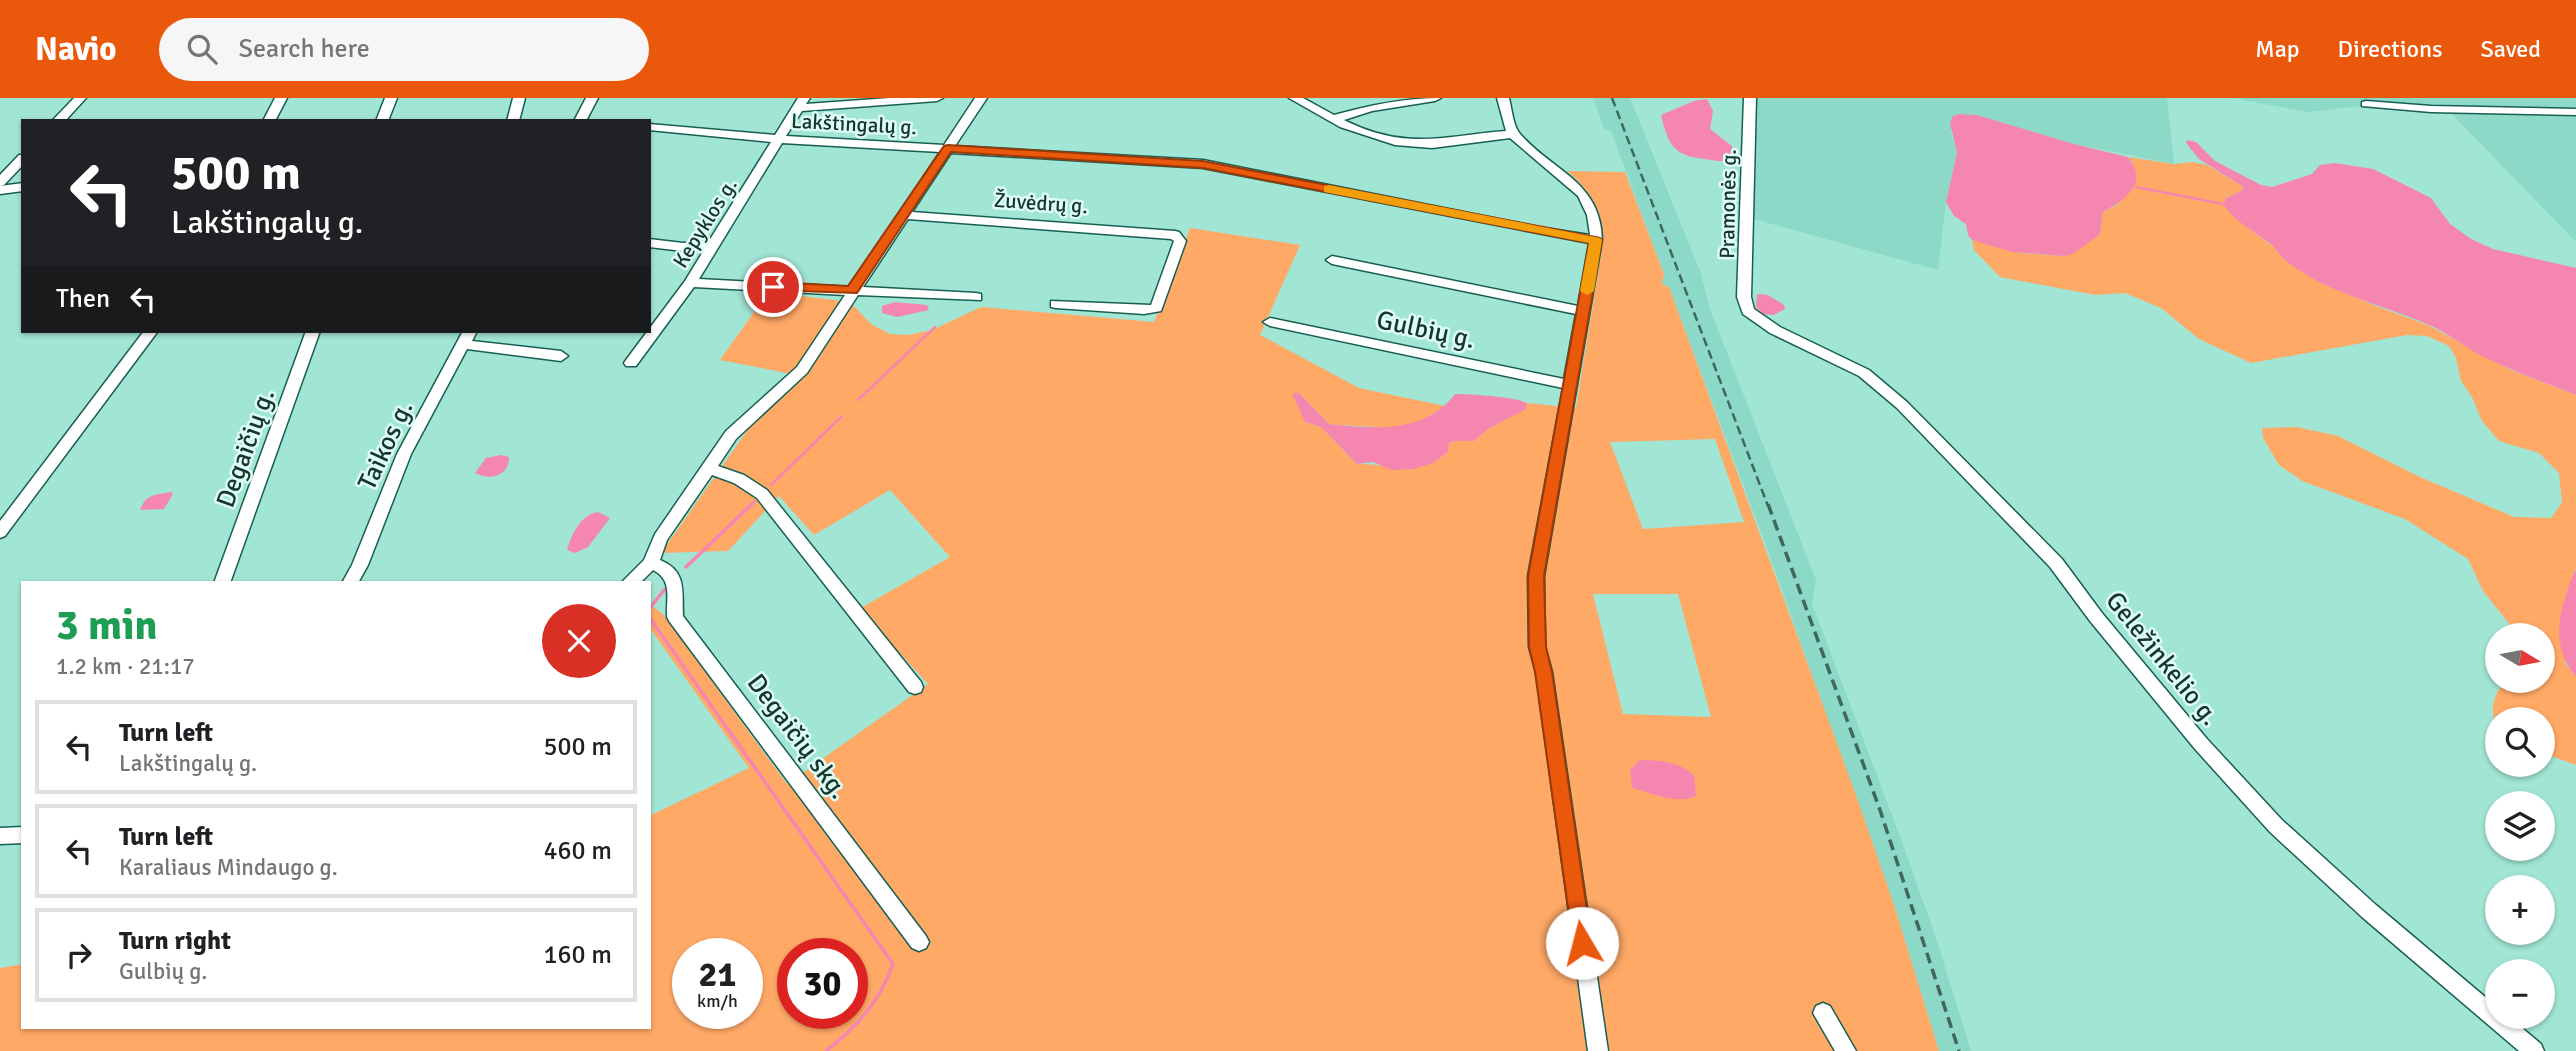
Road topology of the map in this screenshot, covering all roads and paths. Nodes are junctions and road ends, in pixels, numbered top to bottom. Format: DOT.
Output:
graph roads {
  1 [pos="80,98"];
  2 [pos="281,98"];
  3 [pos="391,98"];
  4 [pos="519,98"];
  5 [pos="592,98"];
  6 [pos="937,98"];
  7 [pos="981,98"];
  8 [pos="1295,98"];
  9 [pos="1435,98"];
  10 [pos="1503,98"];
  11 [pos="1750,98"];
  12 [pos="801,103"];
  13 [pos="2366,104"];
  14 [pos="2576,112"];
  15 [pos="60,119"];
  16 [pos="270,119"];
  17 [pos="383,119"];
  18 [pos="514,119"];
  19 [pos="581,119"];
  20 [pos="1333,119"];
  21 [pos="651,127"];
  22 [pos="1513,134"];
  23 [pos="779,139"];
  24 [pos="948,148"];
  25 [pos="21,160"];
  26 [pos="0,182"];
  27 [pos="21,187"];
  28 [pos="0,190"];
  29 [pos="904,215"];
  30 [pos="1596,240"];
  31 [pos="651,243"];
  32 [pos="714,245"];
  33 [pos="1332,260"];
  34 [pos="690,283"];
  35 [pos="852,290"];
  36 [pos="976,297"];
  37 [pos="1056,304"];
  38 [pos="1583,311"];
  39 [pos="1748,311"];
  40 [pos="1270,323"];
  41 [pos="148,333"];
  42 [pos="312,333"];
  43 [pos="466,338"];
  44 [pos="561,356"];
  45 [pos="631,363"];
  46 [pos="1571,385"];
  47 [pos="709,468"];
  48 [pos="0,531"];
  49 [pos="651,563"];
  50 [pos="223,581"];
  51 [pos="351,581"];
  52 [pos="631,581"];
  53 [pos="915,687"];
  54 [pos="21,835"];
  55 [pos="0,836"];
  56 [pos="919,942"];
  57 [pos="1824,1013"];
  58 [pos="1598,1051"];
  59 [pos="1846,1051"];
  60 [pos="2534,1051"];
  1 -- 15 [label="street"];
  2 -- 16 [label="street"];
  3 -- 17 [label="street"];
  4 -- 18 [label="street"];
  5 -- 19 [label="street"];
  6 -- 12 [label="street"];
  7 -- 24 [label="street"];
  8 -- 20 [label="street"];
  9 -- 20 [label="street"];
  10 -- 22 [label="street"];
  11 -- 39 [label="street, Pramonės g."];
  12 -- 23 [label="street, Kepyklos g."];
  13 -- 14 [label="street"];
  20 -- 22 [label="street"];
  21 -- 23 [label="street, Lakštingalų g."];
  22 -- 30 [label="street"];
  23 -- 24 [label="street, Lakštingalų g."];
  23 -- 32 [label="street, Kepyklos g."];
  24 -- 29 [label="street"];
  24 -- 30 [label="street, Lakštingalų g."];
  25 -- 26 [label="street"];
  27 -- 28 [label="street"];
  29 -- 35 [label="street"];
  29 -- 37 [label="street, Žuvėdrų g."];
  30 -- 38 [label="street"];
  31 -- 32 [label="street"];
  32 -- 34 [label="street, Kepyklos g."];
  33 -- 38 [label="street"];
  34 -- 35 [label="street"];
  34 -- 45 [label="street, Kepyklos g."];
  35 -- 36 [label="street"];
  35 -- 47 [label="street"];
  38 -- 46 [label="street"];
  39 -- 60 [label="street, Geležinkelio g."];
  40 -- 46 [label="street, Gulbių g."];
  41 -- 48 [label="street"];
  42 -- 50 [label="street, Degaičių g."];
  43 -- 44 [label="street"];
  43 -- 51 [label="street, Taikos g."];
  46 -- 58 [label="street"];
  47 -- 49 [label="street"];
  47 -- 53 [label="street"];
  49 -- 52 [label="street"];
  49 -- 56 [label="street, Degaičių skg."];
  54 -- 55 [label="street"];
  57 -- 59 [label="street"];
}
